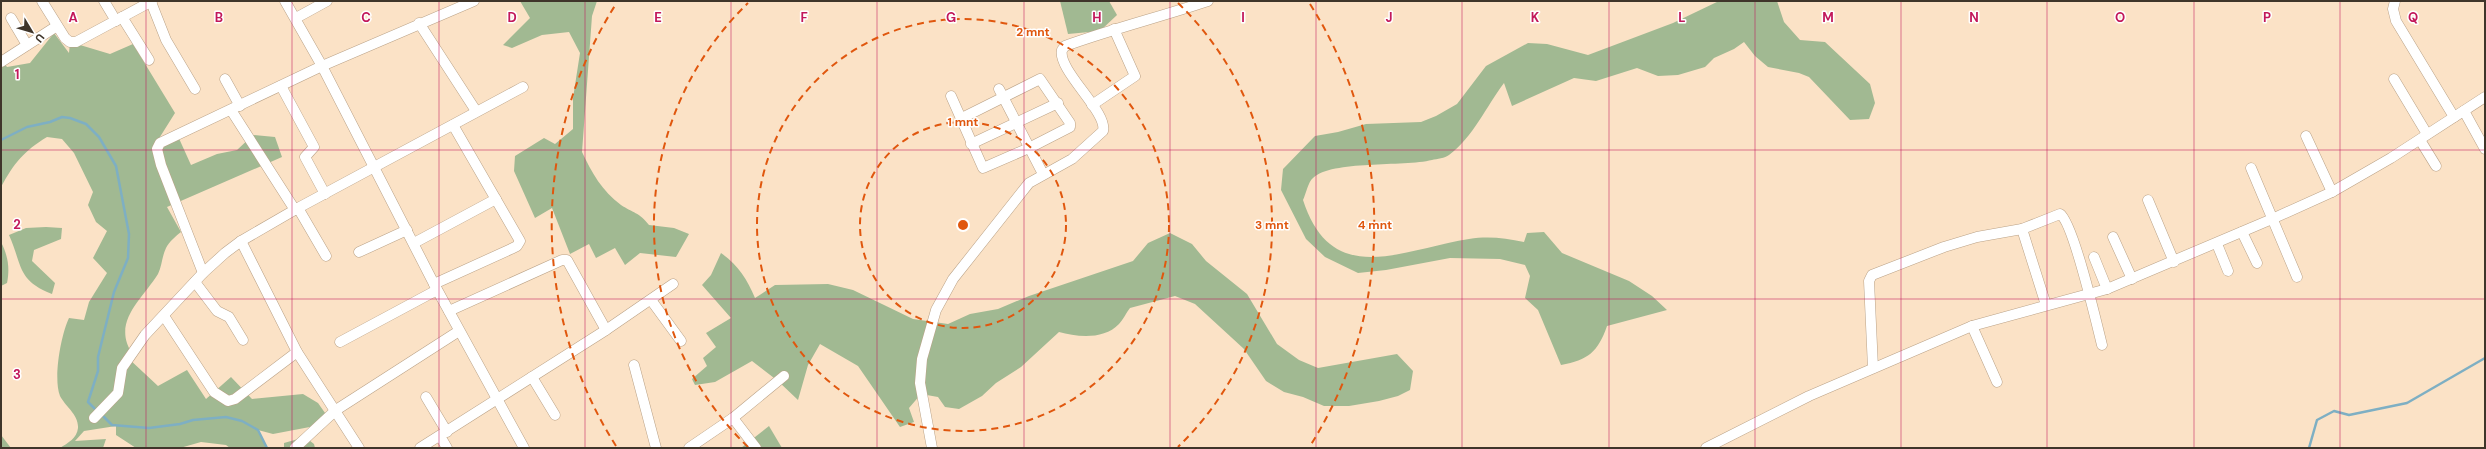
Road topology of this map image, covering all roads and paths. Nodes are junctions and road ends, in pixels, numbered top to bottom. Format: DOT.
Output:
graph roads {
  1 [pos="104,1"];
  2 [pos="152,1"];
  3 [pos="285,1"];
  4 [pos="327,1"];
  5 [pos="474,1"];
  6 [pos="1208,1"];
  7 [pos="2395,1"];
  8 [pos="44,2"];
  9 [pos="11,18"];
  10 [pos="296,18"];
  11 [pos="119,19"];
  12 [pos="419,23"];
  13 [pos="57,26"];
  14 [pos="1114,29"];
  15 [pos="27,45"];
  16 [pos="149,60"];
  17 [pos="1,62"];
  18 [pos="322,66"];
  19 [pos="225,79"];
  20 [pos="2394,79"];
  21 [pos="281,86"];
  22 [pos="523,87"];
  23 [pos="999,88"];
  24 [pos="195,89"];
  25 [pos="951,96"];
  26 [pos="2485,97"];
  27 [pos="1004,98"];
  28 [pos="1058,103"];
  29 [pos="1092,105"];
  30 [pos="235,108"];
  31 [pos="476,111"];
  32 [pos="2464,111"];
  33 [pos="2454,117"];
  34 [pos="962,118"];
  35 [pos="1016,123"];
  36 [pos="453,125"];
  37 [pos="2306,136"];
  38 [pos="2424,137"];
  39 [pos="971,144"];
  40 [pos="1029,148"];
  41 [pos="2485,149"];
  42 [pos="375,166"];
  43 [pos="2436,166"];
  44 [pos="2251,168"];
  45 [pos="1043,174"];
  46 [pos="2332,192"];
  47 [pos="325,194"];
  48 [pos="496,199"];
  49 [pos="2148,200"];
  50 [pos="297,209"];
  51 [pos="2272,220"];
  52 [pos="2022,229"];
  53 [pos="407,230"];
  54 [pos="2242,232"];
  55 [pos="2113,237"];
  56 [pos="241,241"];
  57 [pos="414,243"];
  58 [pos="2217,244"];
  59 [pos="359,252"];
  60 [pos="326,256"];
  61 [pos="2094,257"];
  62 [pos="2174,262"];
  63 [pos="2257,263"];
  64 [pos="2228,271"];
  65 [pos="204,273"];
  66 [pos="2297,278"];
  67 [pos="2132,279"];
  68 [pos="195,282"];
  69 [pos="672,284"];
  70 [pos="436,287"];
  71 [pos="2107,289"];
  72 [pos="2090,292"];
  73 [pos="650,300"];
  74 [pos="2046,305"];
  75 [pos="449,311"];
  76 [pos="164,316"];
  77 [pos="1972,326"];
  78 [pos="606,330"];
  79 [pos="459,331"];
  80 [pos="244,340"];
  81 [pos="681,341"];
  82 [pos="340,342"];
  83 [pos="2102,345"];
  84 [pos="297,352"];
  85 [pos="634,365"];
  86 [pos="1873,368"];
  87 [pos="532,376"];
  88 [pos="784,376"];
  89 [pos="1997,382"];
  90 [pos="426,396"];
  91 [pos="497,401"];
  92 [pos="336,410"];
  93 [pos="556,416"];
  94 [pos="94,418"];
  95 [pos="733,418"];
  96 [pos="443,434"];
  97 [pos="295,448"];
  98 [pos="359,448"];
  99 [pos="420,448"];
  100 [pos="447,448"];
  101 [pos="524,448"];
  102 [pos="656,448"];
  103 [pos="689,448"];
  104 [pos="756,448"];
  105 [pos="932,448"];
  106 [pos="1706,448"];
  1 -- 11 [label="street"];
  2 -- 11 [label="street"];
  2 -- 24 [label="street"];
  3 -- 10 [label="street"];
  4 -- 10 [label="street"];
  5 -- 12 [label="street"];
  6 -- 14 [label="street"];
  7 -- 33 [label="street"];
  8 -- 13 [label="street"];
  9 -- 15 [label="street"];
  10 -- 18 [label="street"];
  11 -- 13 [label="street"];
  11 -- 16 [label="street"];
  12 -- 18 [label="street"];
  12 -- 31 [label="street"];
  13 -- 15 [label="street"];
  14 -- 29 [label="street"];
  14 -- 29 [label="street"];
  15 -- 17 [label="street"];
  18 -- 21 [label="street"];
  18 -- 42 [label="street"];
  19 -- 30 [label="street"];
  20 -- 38 [label="street"];
  21 -- 30 [label="street"];
  21 -- 47 [label="street"];
  22 -- 31 [label="street"];
  23 -- 27 [label="street"];
  25 -- 34 [label="street"];
  26 -- 32 [label="street"];
  27 -- 28 [label="street"];
  27 -- 34 [label="street"];
  27 -- 35 [label="street"];
  28 -- 35 [label="street"];
  28 -- 40 [label="street"];
  29 -- 45 [label="street"];
  30 -- 50 [label="street"];
  30 -- 65 [label="street"];
  31 -- 36 [label="street"];
  32 -- 33 [label="street"];
  32 -- 41 [label="street"];
  33 -- 38 [label="street"];
  34 -- 39 [label="street"];
  35 -- 39 [label="street"];
  35 -- 40 [label="street"];
  36 -- 42 [label="street"];
  36 -- 48 [label="street"];
  37 -- 46 [label="street"];
  38 -- 43 [label="street"];
  38 -- 46 [label="street"];
  39 -- 40 [label="street"];
  40 -- 45 [label="street"];
  42 -- 47 [label="street"];
  42 -- 53 [label="street"];
  44 -- 51 [label="street"];
  45 -- 105 [label="street"];
  46 -- 51 [label="street"];
  47 -- 50 [label="street"];
  48 -- 57 [label="street"];
  48 -- 70 [label="street"];
  49 -- 62 [label="street"];
  50 -- 56 [label="street"];
  50 -- 60 [label="street"];
  51 -- 54 [label="street"];
  51 -- 66 [label="street"];
  52 -- 72 [label="street"];
  52 -- 74 [label="street"];
  52 -- 86 [label="street"];
  53 -- 57 [label="street"];
  53 -- 59 [label="street"];
  54 -- 58 [label="street"];
  54 -- 63 [label="street"];
  55 -- 67 [label="street"];
  56 -- 65 [label="street"];
  56 -- 84 [label="street"];
  57 -- 70 [label="street"];
  58 -- 62 [label="street"];
  58 -- 64 [label="street"];
  61 -- 71 [label="street"];
  62 -- 67 [label="street"];
  65 -- 68 [label="street"];
  67 -- 71 [label="street"];
  68 -- 76 [label="street"];
  68 -- 80 [label="street"];
  69 -- 73 [label="street"];
  70 -- 75 [label="street"];
  70 -- 82 [label="street"];
  71 -- 72 [label="street"];
  72 -- 74 [label="street"];
  72 -- 83 [label="street"];
  73 -- 78 [label="street"];
  73 -- 81 [label="street"];
  74 -- 77 [label="street"];
  75 -- 78 [label="street"];
  75 -- 79 [label="street"];
  76 -- 84 [label="street"];
  76 -- 94 [label="street"];
  77 -- 86 [label="street"];
  77 -- 89 [label="street"];
  78 -- 87 [label="street"];
  79 -- 91 [label="street"];
  79 -- 92 [label="street"];
  84 -- 92 [label="street"];
  85 -- 102 [label="street"];
  86 -- 106 [label="street"];
  87 -- 91 [label="street"];
  87 -- 93 [label="street"];
  88 -- 95 [label="street"];
  90 -- 96 [label="street"];
  91 -- 96 [label="street"];
  91 -- 101 [label="street"];
  92 -- 97 [label="street"];
  92 -- 98 [label="street"];
  95 -- 103 [label="street"];
  95 -- 104 [label="street"];
  96 -- 99 [label="street"];
  96 -- 100 [label="street"];
}
